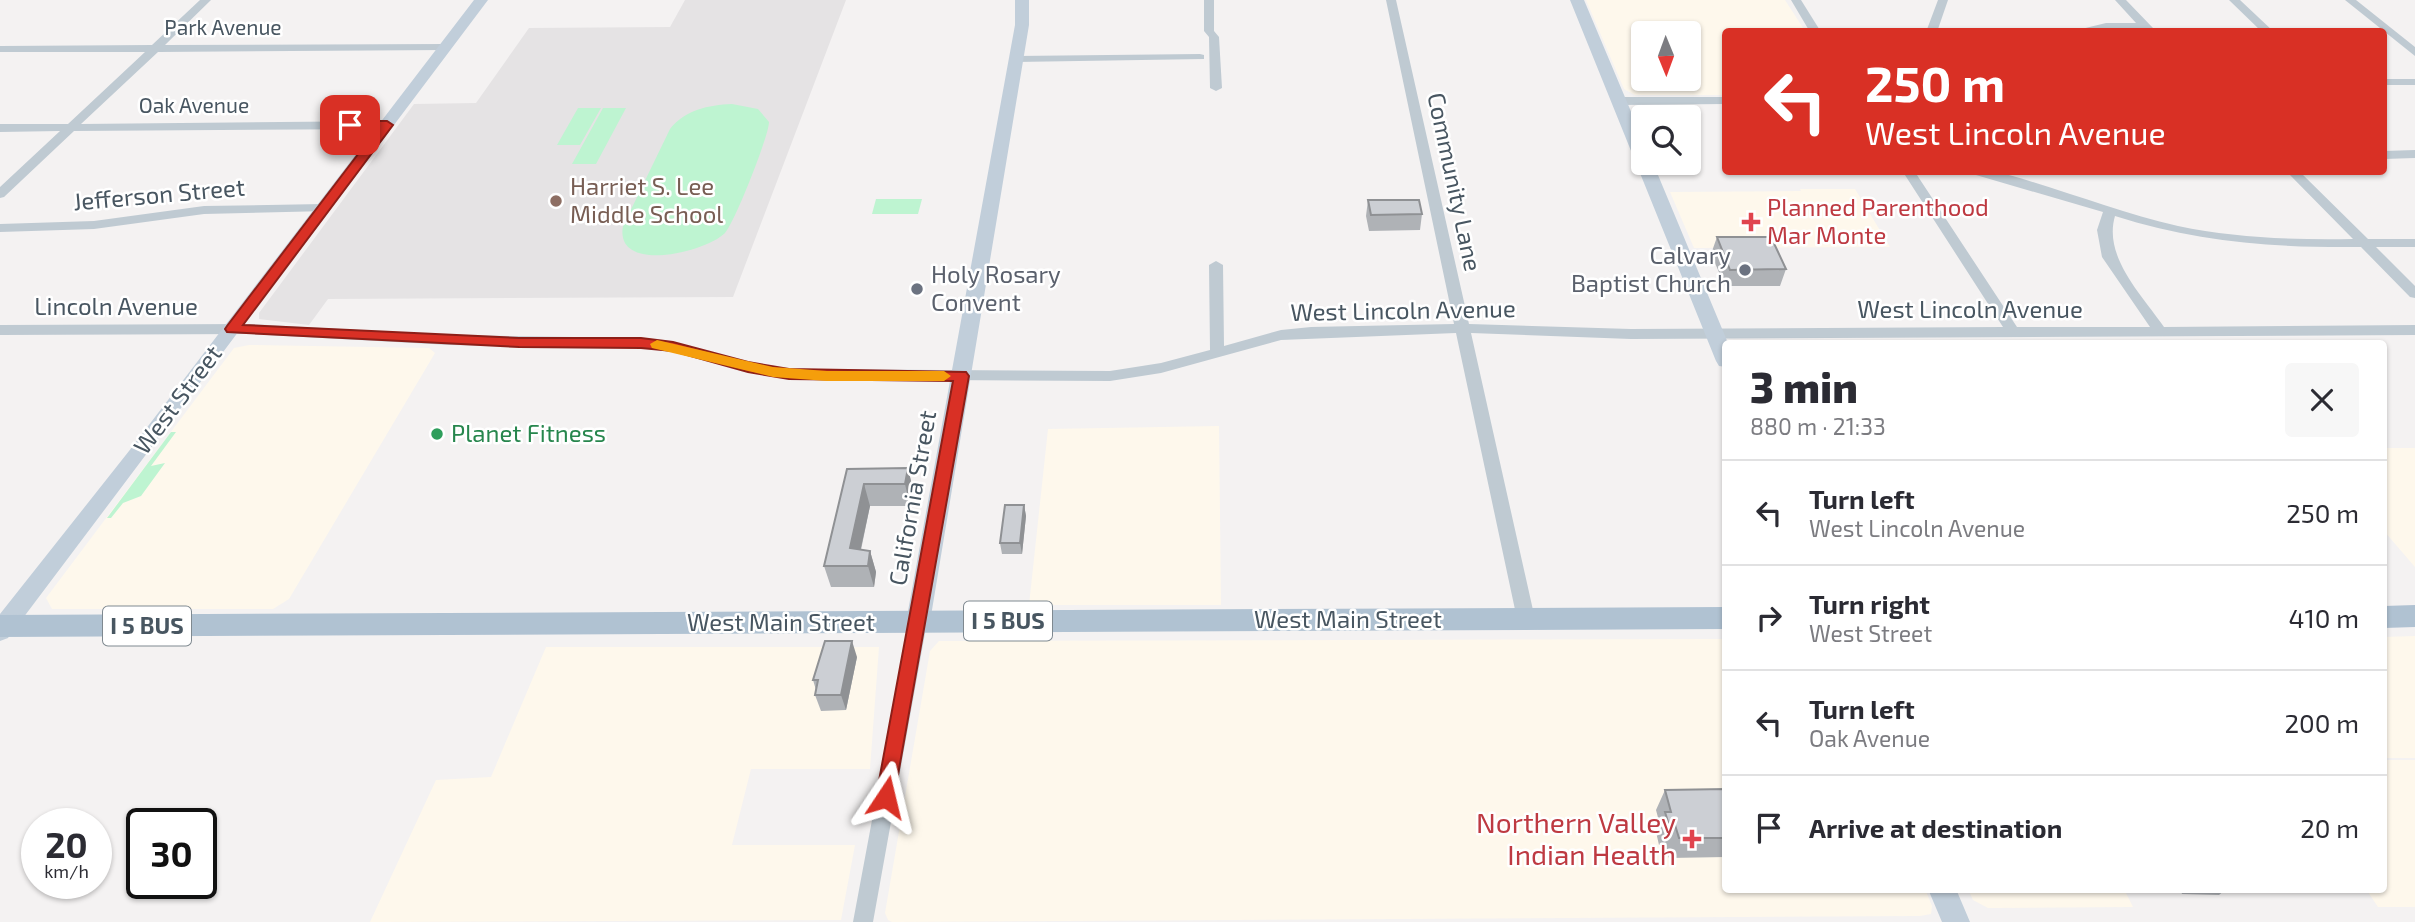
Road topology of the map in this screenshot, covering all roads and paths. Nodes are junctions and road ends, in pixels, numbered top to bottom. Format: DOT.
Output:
graph roads {
  1 [pos="206,0"];
  2 [pos="481,0"];
  3 [pos="1022,0"];
  4 [pos="1209,0"];
  5 [pos="1391,0"];
  6 [pos="1577,0"];
  7 [pos="1796,0"];
  8 [pos="1944,0"];
  9 [pos="2120,0"];
  10 [pos="2234,0"];
  11 [pos="2350,0"];
  12 [pos="1814,28"];
  13 [pos="1933,28"];
  14 [pos="2095,28"];
  15 [pos="2134,28"];
  16 [pos="2147,28"];
  17 [pos="2265,28"];
  18 [pos="2384,28"];
  19 [pos="2387,30"];
  20 [pos="446,47"];
  21 [pos="155,48"];
  22 [pos="0,49"];
  23 [pos="2415,53"];
  24 [pos="1200,57"];
  25 [pos="1016,59"];
  26 [pos="2387,82"];
  27 [pos="2415,82"];
  28 [pos="1216,88"];
  29 [pos="1722,100"];
  30 [pos="1619,101"];
  31 [pos="387,125"];
  32 [pos="71,127"];
  33 [pos="0,128"];
  34 [pos="1631,130"];
  35 [pos="2415,154"];
  36 [pos="2387,155"];
  37 [pos="1650,175"];
  38 [pos="1911,175"];
  39 [pos="1993,175"];
  40 [pos="2296,175"];
  41 [pos="0,194"];
  42 [pos="323,208"];
  43 [pos="2109,210"];
  44 [pos="0,228"];
  45 [pos="2364,243"];
  46 [pos="2415,243"];
  47 [pos="1216,265"];
  48 [pos="2415,293"];
  49 [pos="1463,328"];
  50 [pos="232,329"];
  51 [pos="0,330"];
  52 [pos="2415,330"];
  53 [pos="2160,331"];
  54 [pos="2013,332"];
  55 [pos="1715,334"];
  56 [pos="1722,351"];
  57 [pos="1217,352"];
  58 [pos="961,376"];
  59 [pos="2415,616"];
  60 [pos="2387,617"];
  61 [pos="1722,618"];
  62 [pos="1526,619"];
  63 [pos="918,622"];
  64 [pos="1,628"];
  65 [pos="1944,893"];
  66 [pos="863,922"];
  67 [pos="1956,922"];
  1 -- 21 [label="street"];
  2 -- 20 [label="street, West Street"];
  3 -- 25 [label="street, California Street"];
  4 -- 28 [label="street"];
  5 -- 49 [label="street, Community Lane"];
  6 -- 30 [label="street"];
  7 -- 12 [label="street"];
  8 -- 13 [label="street"];
  9 -- 16 [label="street"];
  10 -- 17 [label="street"];
  11 -- 18 [label="street"];
  14 -- 15 [label="street"];
  19 -- 23 [label="street"];
  20 -- 21 [label="street, Park Avenue"];
  20 -- 31 [label="street, West Street"];
  21 -- 22 [label="street, Park Avenue"];
  21 -- 32 [label="street"];
  24 -- 25 [label="street"];
  25 -- 58 [label="street, California Street"];
  26 -- 27 [label="street"];
  29 -- 30 [label="street"];
  30 -- 34 [label="street"];
  31 -- 32 [label="street, Oak Avenue"];
  31 -- 42 [label="street, West Street"];
  32 -- 33 [label="street, Oak Avenue"];
  32 -- 41 [label="street"];
  35 -- 36 [label="street"];
  37 -- 55 [label="street"];
  38 -- 54 [label="street"];
  39 -- 43 [label="street"];
  40 -- 45 [label="street"];
  42 -- 44 [label="street, Jefferson Street"];
  42 -- 50 [label="street, West Street"];
  43 -- 45 [label="street"];
  43 -- 53 [label="street"];
  45 -- 46 [label="street"];
  45 -- 48 [label="street"];
  47 -- 57 [label="street"];
  49 -- 55 [label="street, West Lincoln Avenue"];
  49 -- 57 [label="street, West Lincoln Avenue"];
  49 -- 62 [label="street, Community Lane"];
  50 -- 51 [label="street, Lincoln Avenue"];
  50 -- 58 [label="street, West Lincoln Avenue"];
  50 -- 64 [label="street, West Street"];
  52 -- 53 [label="street, West Lincoln Avenue"];
  53 -- 54 [label="street, West Lincoln Avenue"];
  54 -- 55 [label="street, West Lincoln Avenue"];
  55 -- 56 [label="street"];
  57 -- 58 [label="street, West Lincoln Avenue"];
  58 -- 63 [label="street, California Street"];
  59 -- 60 [label="main road"];
  61 -- 62 [label="main road, West Main Street / I 5 BUS"];
  62 -- 63 [label="main road, West Main Street / I 5 BUS"];
  63 -- 64 [label="main road, West Main Street / I 5 BUS"];
  63 -- 66 [label="street, California Street"];
  65 -- 67 [label="street"];
}
